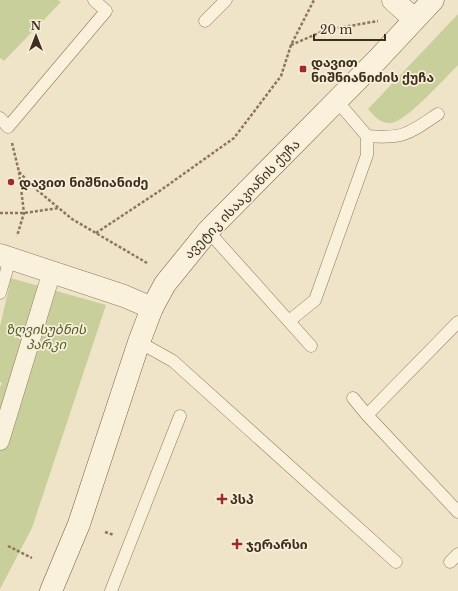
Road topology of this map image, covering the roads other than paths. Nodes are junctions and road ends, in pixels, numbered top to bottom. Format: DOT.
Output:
graph roads {
  1 [pos="94,0"];
  2 [pos="226,0"];
  3 [pos="393,0"];
  4 [pos="433,0"];
  5 [pos="414,19"];
  6 [pos="205,21"];
  7 [pos="337,101"];
  8 [pos="438,114"];
  9 [pos="4,123"];
  10 [pos="367,136"];
  11 [pos="208,231"];
  12 [pos="5,257"];
  13 [pos="52,271"];
  14 [pos="0,293"];
  15 [pos="152,308"];
  16 [pos="289,321"];
  17 [pos="458,322"];
  18 [pos="139,342"];
  19 [pos="311,346"];
  20 [pos="354,398"];
  21 [pos="367,415"];
  22 [pos="180,416"];
  23 [pos="0,441"];
  24 [pos="458,512"];
  25 [pos="396,562"];
  26 [pos="50,591"];
  27 [pos="111,591"];
  1 -- 9 [label="lane"];
  2 -- 6 [label="lane"];
  3 -- 5 [label="main road"];
  4 -- 5 [label="main road, ავეტიკ ისააკიანის ქუჩა"];
  5 -- 7 [label="main road, ავეტიკ ისააკიანის ქუჩა"];
  7 -- 10 [label="lane"];
  7 -- 11 [label="main road, ავეტიკ ისააკიანის ქუჩა"];
  8 -- 10 [label="lane"];
  10 -- 16 [label="lane"];
  11 -- 15 [label="main road, ავეტიკ ისააკიანის ქუჩა"];
  11 -- 16 [label="lane"];
  12 -- 13 [label="main road"];
  12 -- 14 [label="lane"];
  13 -- 15 [label="main road"];
  13 -- 23 [label="street"];
  15 -- 18 [label="main road, ავეტიკ ისააკიანის ქუჩა"];
  16 -- 19 [label="lane"];
  17 -- 21 [label="lane"];
  18 -- 25 [label="lane"];
  18 -- 26 [label="main road, ავეტიკ ისააკიანის ქუჩა"];
  20 -- 21 [label="lane"];
  21 -- 24 [label="lane"];
  22 -- 27 [label="lane"];
}
